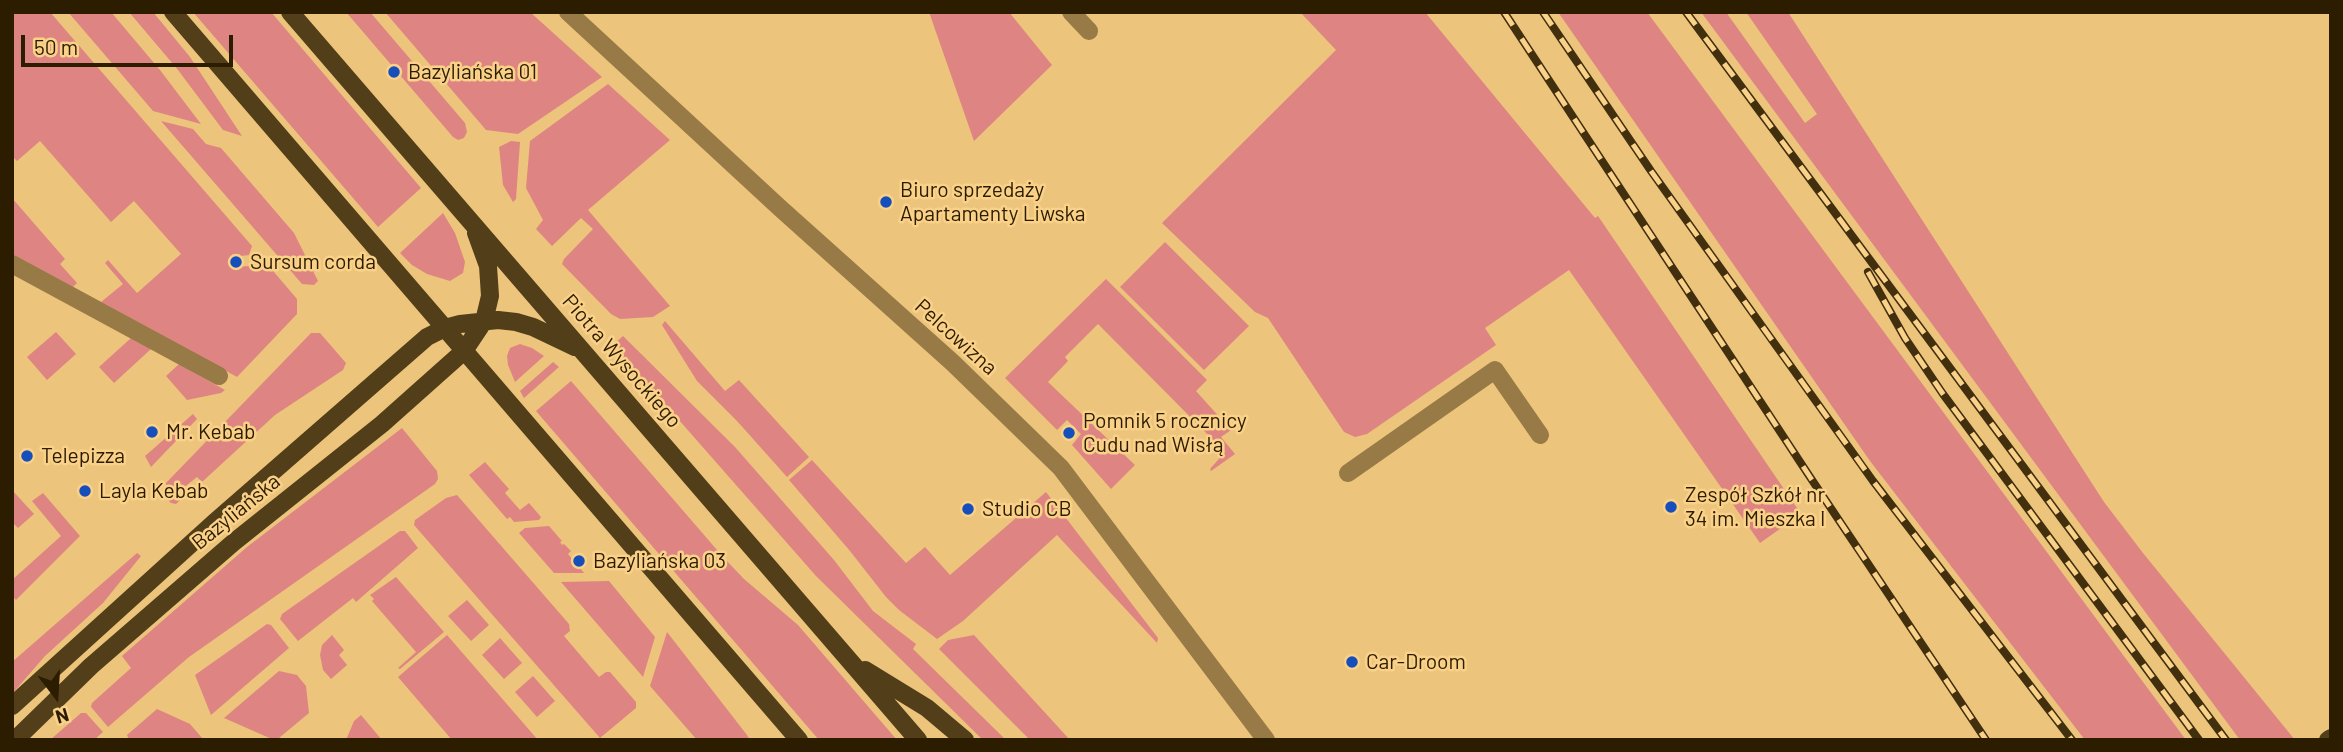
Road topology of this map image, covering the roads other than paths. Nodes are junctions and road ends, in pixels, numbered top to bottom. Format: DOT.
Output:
graph roads {
  1 [pos="173,12"];
  2 [pos="290,12"];
  3 [pos="568,12"];
  4 [pos="1071,12"];
  5 [pos="1089,31"];
  6 [pos="457,204"];
  7 [pos="12,264"];
  8 [pos="484,321"];
  9 [pos="445,328"];
  10 [pos="464,351"];
  11 [pos="586,355"];
  12 [pos="219,376"];
  13 [pos="1540,435"];
  14 [pos="1348,473"];
  15 [pos="843,653"];
  16 [pos="12,706"];
  17 [pos="770,706"];
  18 [pos="15,740"];
  19 [pos="788,740"];
  20 [pos="799,740"];
  21 [pos="918,740"];
  22 [pos="965,740"];
  23 [pos="1266,740"];
  1 -- 9 [label="main road"];
  2 -- 6 [label="main road, Piotra Wysockiego"];
  3 -- 23 [label="street, Pelcowizna"];
  4 -- 5 [label="street"];
  6 -- 8 [label="main road, Bazyliańska"];
  6 -- 11 [label="main road, Piotra Wysockiego"];
  7 -- 12 [label="street"];
  8 -- 9 [label="main road, Bazyliańska"];
  8 -- 10 [label="main road, Bazyliańska"];
  8 -- 11 [label="main road, Bazyliańska"];
  9 -- 10 [label="main road"];
  9 -- 16 [label="main road, Bazyliańska"];
  10 -- 17 [label="main road"];
  10 -- 18 [label="main road, Bazyliańska"];
  11 -- 15 [label="main road, Piotra Wysockiego"];
  13 -- 14 [label="street"];
  15 -- 21 [label="main road, Piotra Wysockiego"];
  15 -- 22 [label="main road"];
  17 -- 19 [label="main road"];
  17 -- 20 [label="main road"];
}
